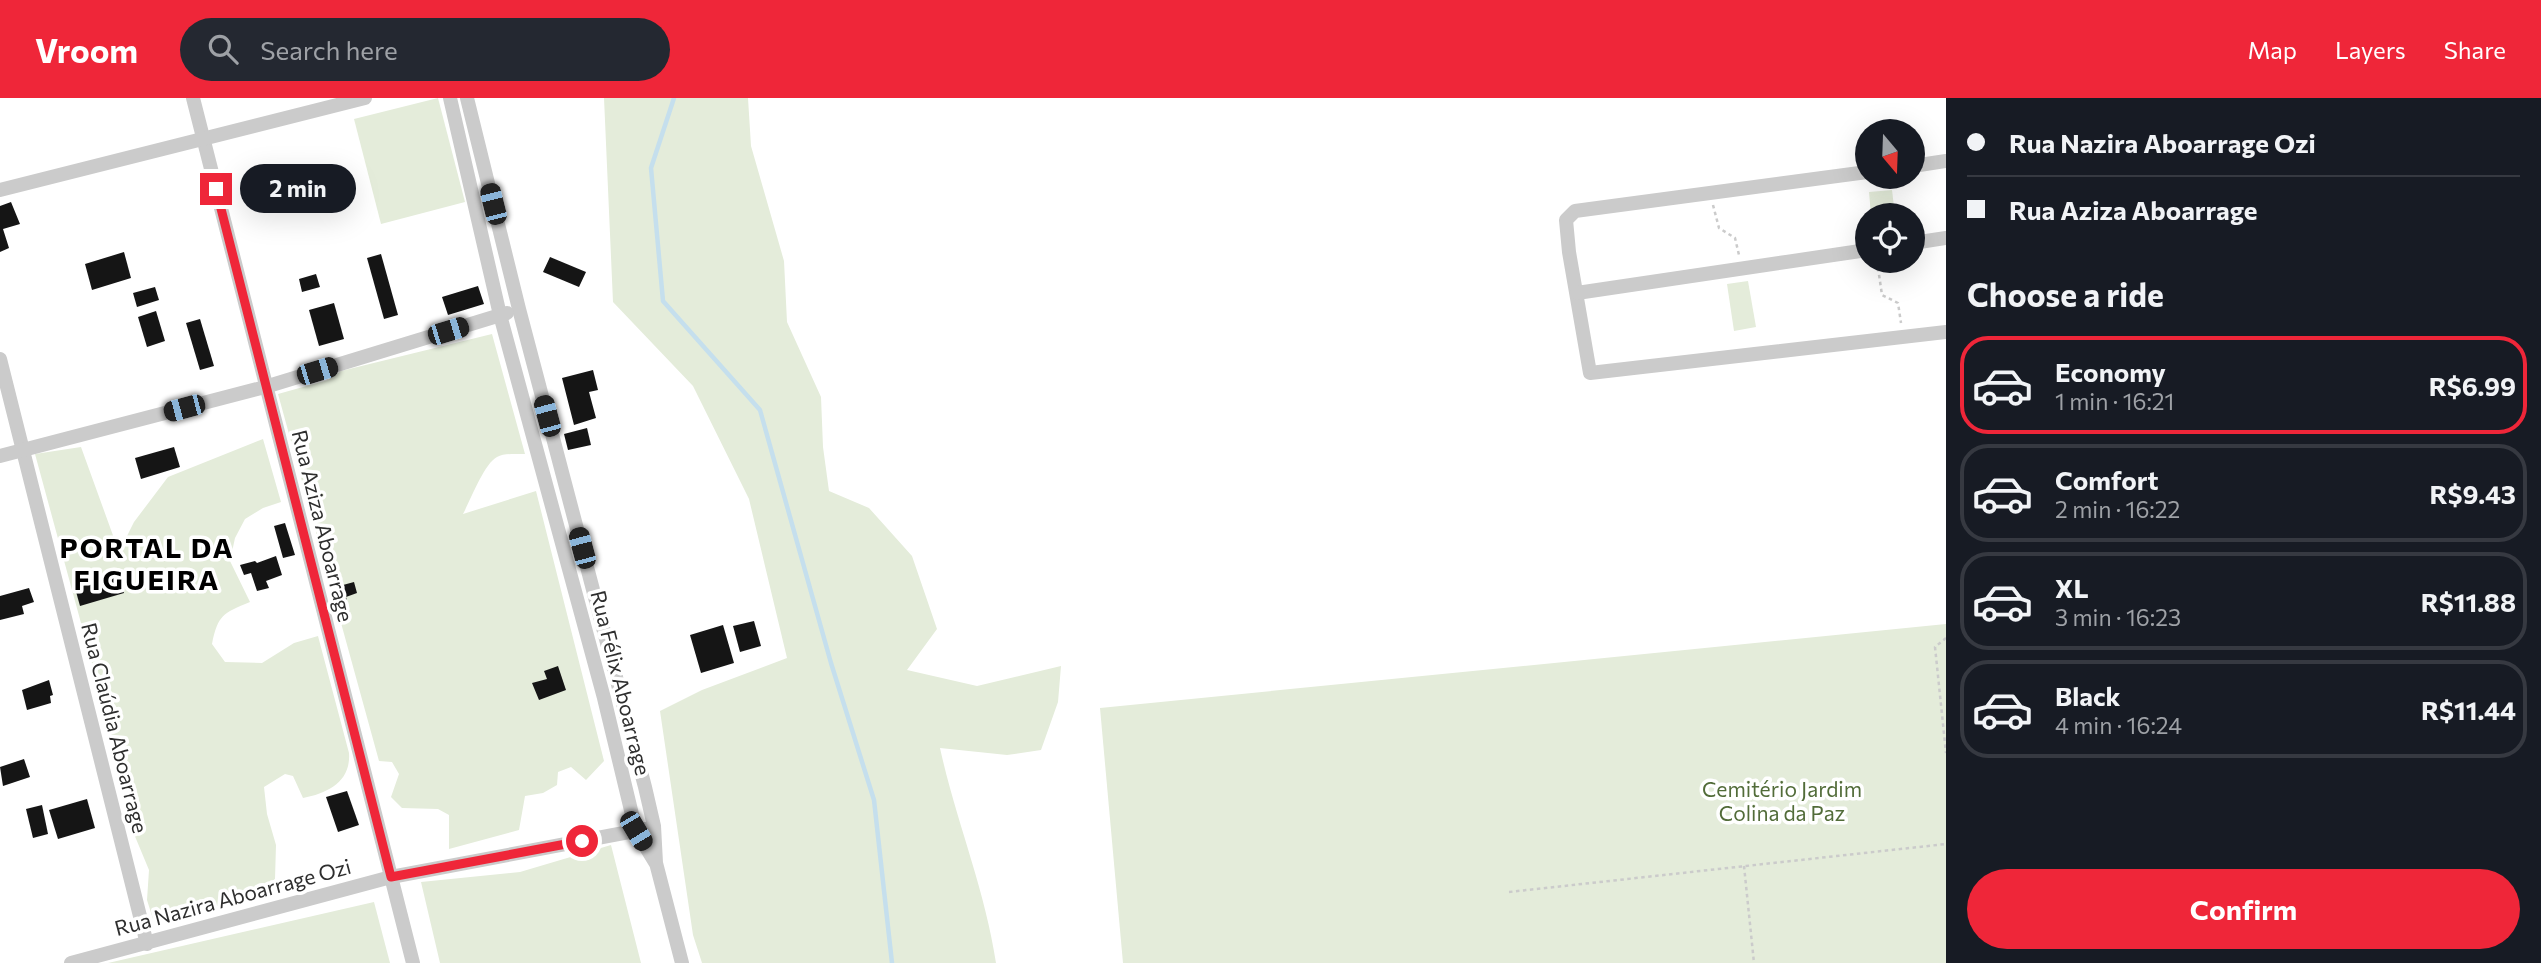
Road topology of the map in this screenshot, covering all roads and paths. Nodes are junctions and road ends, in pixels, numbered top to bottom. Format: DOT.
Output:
graph roads {
  1 [pos="193,98"];
  2 [pos="365,98"];
  3 [pos="450,98"];
  4 [pos="467,98"];
  5 [pos="204,140"];
  6 [pos="1946,161"];
  7 [pos="1925,164"];
  8 [pos="1855,174"];
  9 [pos="0,190"];
  10 [pos="1710,193"];
  11 [pos="1946,238"];
  12 [pos="1925,241"];
  13 [pos="1855,252"];
  14 [pos="1742,268"];
  15 [pos="1879,273"];
  16 [pos="1577,293"];
  17 [pos="519,309"];
  18 [pos="500,315"];
  19 [pos="1946,332"];
  20 [pos="1903,337"];
  21 [pos="0,359"];
  22 [pos="265,387"];
  23 [pos="22,451"];
  24 [pos="0,456"];
  25 [pos="1946,638"];
  26 [pos="1946,753"];
  27 [pos="654,826"];
  28 [pos="636,831"];
  29 [pos="1946,844"];
  30 [pos="656,863"];
  31 [pos="1744,866"];
  32 [pos="391,877"];
  33 [pos="1509,892"];
  34 [pos="147,944"];
  35 [pos="71,963"];
  36 [pos="413,963"];
  37 [pos="682,963"];
  38 [pos="1754,963"];
  1 -- 5 [label="street, Rua Aziza Aboarrage"];
  2 -- 5 [label="street"];
  3 -- 18 [label="street, Rua Félix Aboarrage"];
  4 -- 17 [label="street, Rua Félix Aboarrage"];
  5 -- 9 [label="street"];
  5 -- 22 [label="street, Rua Aziza Aboarrage"];
  6 -- 7 [label="street"];
  8 -- 10 [label="street"];
  10 -- 14 [label="path"];
  10 -- 16 [label="street"];
  11 -- 12 [label="street"];
  13 -- 14 [label="street"];
  14 -- 16 [label="street"];
  15 -- 20 [label="path"];
  16 -- 20 [label="street"];
  17 -- 18 [label="street"];
  17 -- 27 [label="street, Rua Félix Aboarrage"];
  18 -- 22 [label="street"];
  18 -- 28 [label="street, Rua Félix Aboarrage"];
  19 -- 20 [label="street"];
  21 -- 23 [label="street, Rua Claúdia Aboarrage"];
  22 -- 23 [label="street"];
  22 -- 32 [label="street, Rua Aziza Aboarrage"];
  23 -- 24 [label="street"];
  23 -- 34 [label="street, Rua Claúdia Aboarrage"];
  25 -- 26 [label="path"];
  27 -- 28 [label="street, Rua Nazira Aboarrage Ozi"];
  27 -- 30 [label="street, Rua Félix Aboarrage"];
  28 -- 30 [label="street, Rua Félix Aboarrage"];
  28 -- 32 [label="street, Rua Nazira Aboarrage Ozi"];
  29 -- 31 [label="path"];
  30 -- 37 [label="street"];
  31 -- 33 [label="path"];
  31 -- 38 [label="path"];
  32 -- 34 [label="street, Rua Nazira Aboarrage Ozi"];
  32 -- 36 [label="street, Rua Aziza Aboarrage"];
  34 -- 35 [label="street, Rua Nazira Aboarrage Ozi"];
}
